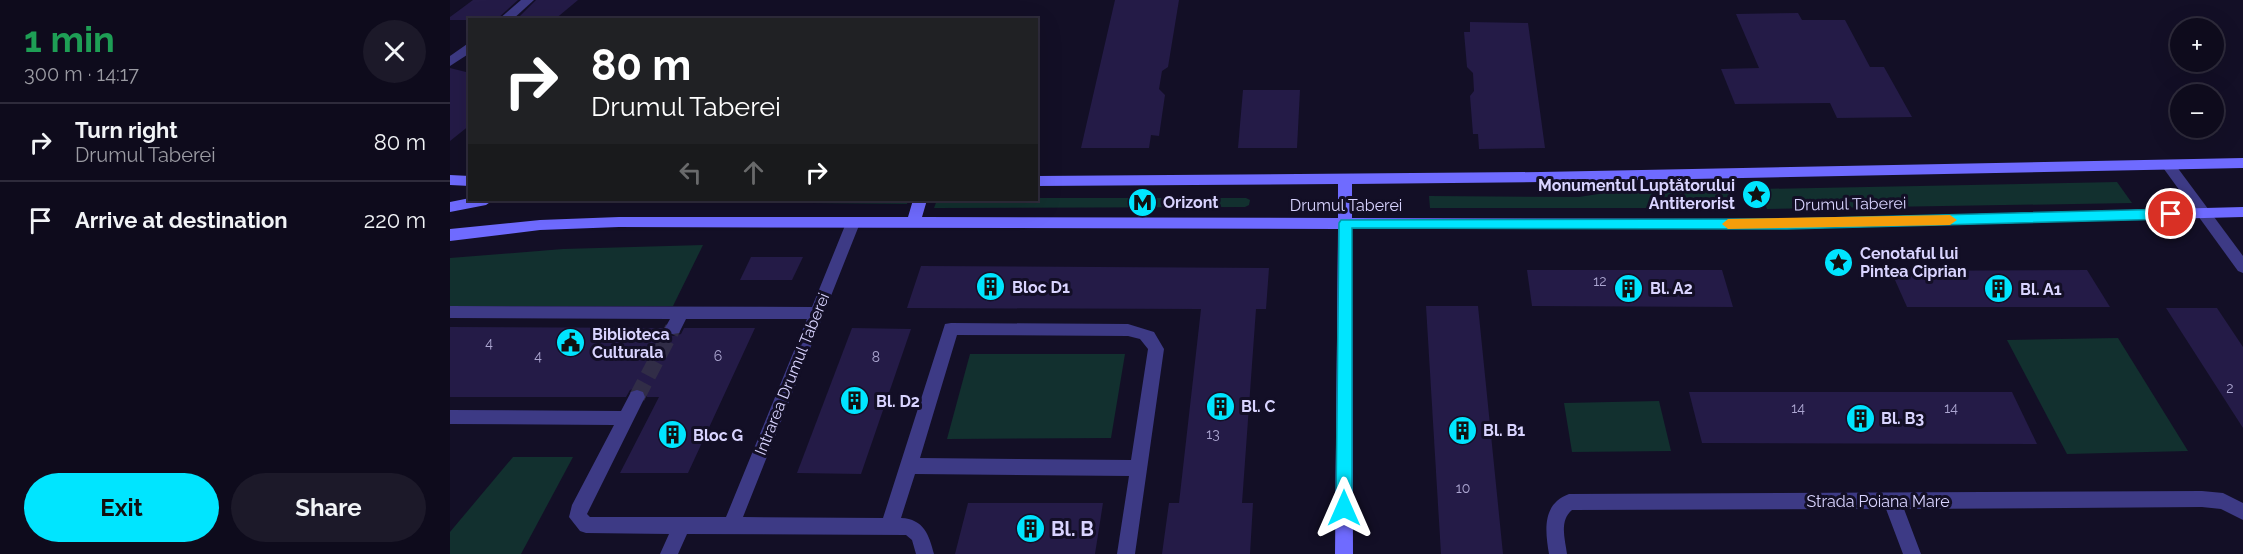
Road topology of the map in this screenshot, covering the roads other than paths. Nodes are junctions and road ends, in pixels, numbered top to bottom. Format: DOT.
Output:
graph roads {
  1 [pos="528,0"];
  2 [pos="506,18"];
  3 [pos="468,48"];
  4 [pos="450,62"];
  5 [pos="2243,163"];
  6 [pos="2169,166"];
  7 [pos="1345,179"];
  8 [pos="450,180"];
  9 [pos="468,181"];
  10 [pos="1038,181"];
  11 [pos="481,201"];
  12 [pos="920,201"];
  13 [pos="450,207"];
  14 [pos="2243,212"];
  15 [pos="2204,213"];
  16 [pos="853,223"];
  17 [pos="913,223"];
  18 [pos="1345,223"];
  19 [pos="450,236"];
  20 [pos="2243,267"];
  21 [pos="450,312"];
  22 [pos="681,313"];
  23 [pos="817,314"];
  24 [pos="673,328"];
  25 [pos="637,397"];
  26 [pos="450,417"];
  27 [pos="627,418"];
  28 [pos="908,466"];
  29 [pos="1139,468"];
  30 [pos="1892,501"];
  31 [pos="2243,512"];
  32 [pos="682,526"];
  33 [pos="731,526"];
  34 [pos="890,526"];
  35 [pos="669,554"];
  36 [pos="925,554"];
  37 [pos="1126,554"];
  38 [pos="1344,554"];
  39 [pos="1558,554"];
  40 [pos="1912,554"];
  1 -- 2 [label="street"];
  3 -- 4 [label="street"];
  5 -- 6 [label="main road, Drumul Taberei"];
  6 -- 7 [label="main road, Drumul Taberei"];
  6 -- 15 [label="street"];
  7 -- 10 [label="main road, Drumul Taberei"];
  7 -- 18 [label="main road"];
  8 -- 9 [label="main road"];
  11 -- 13 [label="main road"];
  12 -- 17 [label="main road"];
  14 -- 15 [label="main road, Drumul Taberei"];
  15 -- 18 [label="main road, Drumul Taberei"];
  15 -- 20 [label="street"];
  16 -- 17 [label="main road, Drumul Taberei"];
  16 -- 19 [label="main road, Drumul Taberei"];
  16 -- 23 [label="street, Intrarea Drumul Taberei"];
  17 -- 18 [label="main road, Drumul Taberei"];
  18 -- 38 [label="main road"];
  21 -- 22 [label="street"];
  22 -- 23 [label="street"];
  22 -- 24 [label="street"];
  23 -- 33 [label="street, Intrarea Drumul Taberei"];
  25 -- 27 [label="street"];
  26 -- 27 [label="street"];
  27 -- 32 [label="street"];
  28 -- 29 [label="street"];
  28 -- 29 [label="street"];
  28 -- 34 [label="street"];
  29 -- 37 [label="street"];
  30 -- 31 [label="street, Strada Poiana Mare"];
  30 -- 39 [label="street, Strada Poiana Mare"];
  30 -- 40 [label="street"];
  32 -- 33 [label="street"];
  32 -- 35 [label="street"];
  33 -- 34 [label="street"];
  34 -- 36 [label="street"];
}
